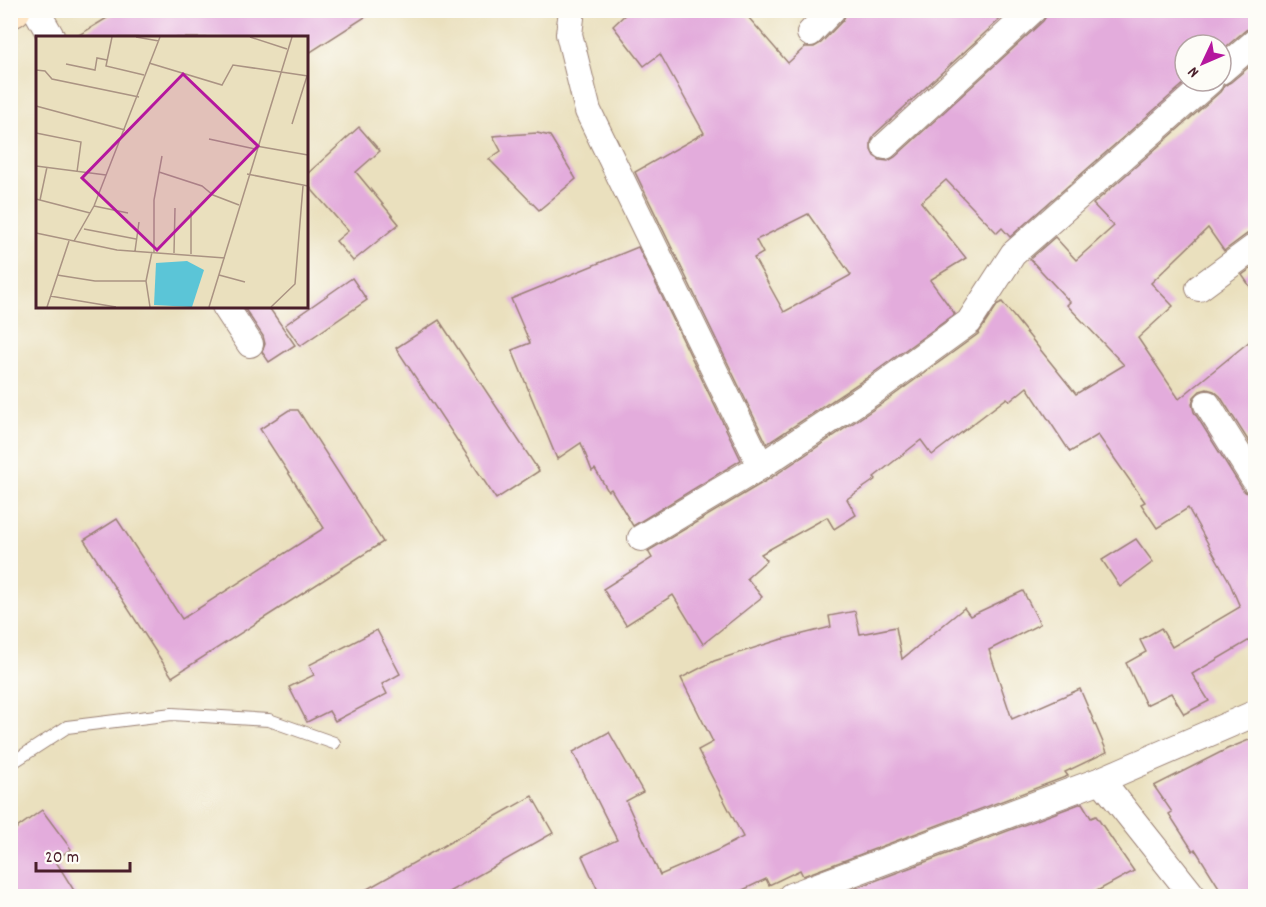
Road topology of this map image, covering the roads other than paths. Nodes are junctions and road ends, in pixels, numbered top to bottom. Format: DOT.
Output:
graph roads {
  1 [pos="36,10"];
  2 [pos="572,10"];
  3 [pos="832,10"];
  4 [pos="1033,10"];
  5 [pos="810,33"];
  6 [pos="51,36"];
  7 [pos="1256,41"];
  8 [pos="1233,61"];
  9 [pos="1196,93"];
  10 [pos="885,146"];
  11 [pos="1256,246"];
  12 [pos="1199,288"];
  13 [pos="226,308"];
  14 [pos="250,344"];
  15 [pos="1206,404"];
  16 [pos="760,466"];
  17 [pos="1256,482"];
  18 [pos="641,538"];
  19 [pos="1256,713"];
  20 [pos="334,743"];
  21 [pos="10,764"];
  22 [pos="1101,780"];
  23 [pos="790,897"];
  24 [pos="1193,897"];
  1 -- 6 [label="street"];
  2 -- 16 [label="street"];
  3 -- 5 [label="street"];
  4 -- 10 [label="street"];
  7 -- 8 [label="street"];
  9 -- 16 [label="street"];
  11 -- 12 [label="street"];
  13 -- 14 [label="street"];
  15 -- 17 [label="street"];
  16 -- 18 [label="street"];
  19 -- 22 [label="street"];
  20 -- 21 [label="lane"];
  22 -- 23 [label="street"];
  22 -- 24 [label="street"];
}
